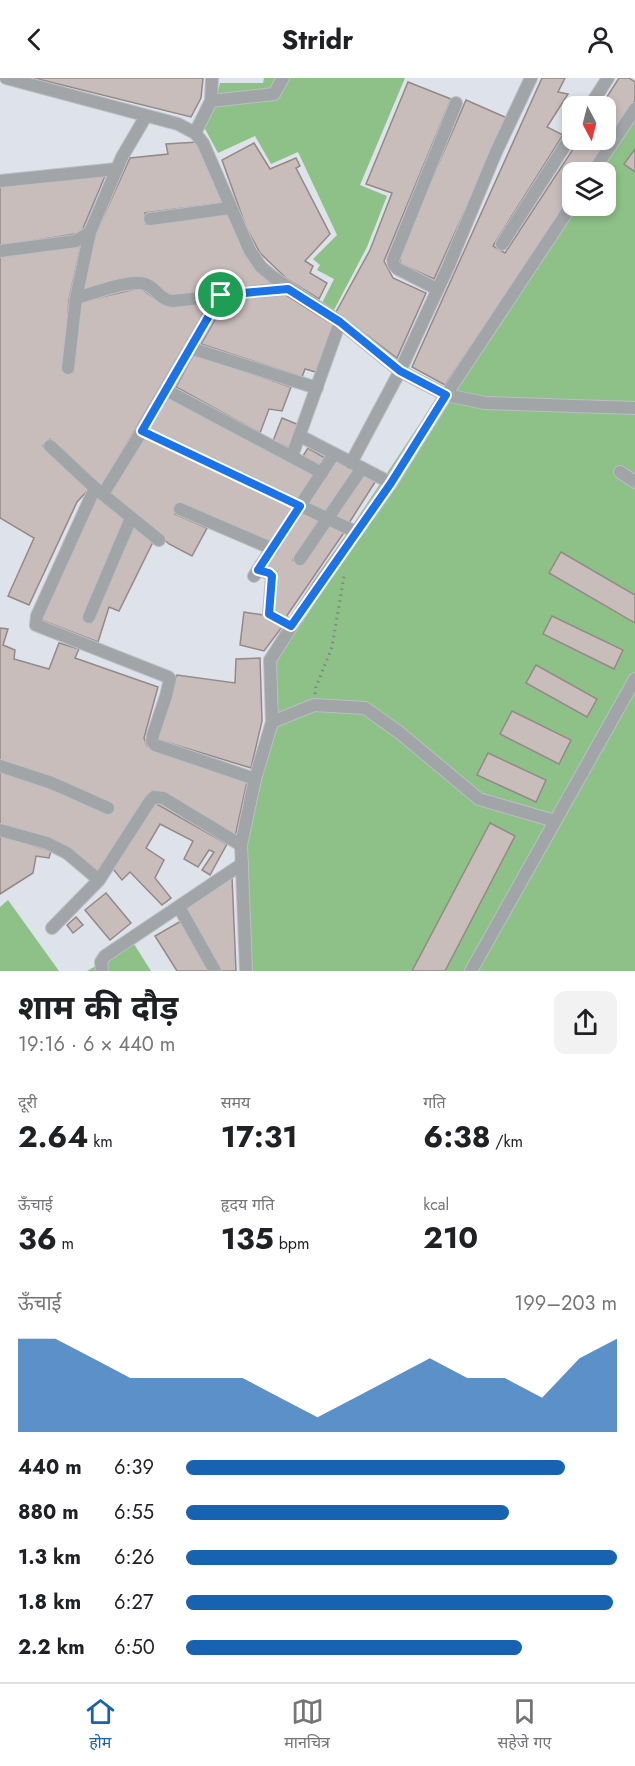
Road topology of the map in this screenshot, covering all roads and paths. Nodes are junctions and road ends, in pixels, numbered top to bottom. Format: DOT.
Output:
graph roads {
  1 [pos="6,78"];
  2 [pos="212,78"];
  3 [pos="283,78"];
  4 [pos="531,78"];
  5 [pos="608,78"];
  6 [pos="596,96"];
  7 [pos="211,101"];
  8 [pos="456,103"];
  9 [pos="635,109"];
  10 [pos="146,116"];
  11 [pos="195,133"];
  12 [pos="562,150"];
  13 [pos="600,162"];
  14 [pos="117,169"];
  15 [pos="0,181"];
  16 [pos="230,208"];
  17 [pos="564,216"];
  18 [pos="150,219"];
  19 [pos="90,232"];
  20 [pos="502,244"];
  21 [pos="0,251"];
  22 [pos="288,289"];
  23 [pos="437,289"];
  24 [pos="221,295"];
  25 [pos="76,298"];
  26 [pos="340,322"];
  27 [pos="190,348"];
  28 [pos="68,368"];
  29 [pos="400,371"];
  30 [pos="317,388"];
  31 [pos="166,390"];
  32 [pos="446,395"];
  33 [pos="635,408"];
  34 [pos="142,431"];
  35 [pos="300,436"];
  36 [pos="50,446"];
  37 [pos="334,454"];
  38 [pos="292,456"];
  39 [pos="357,465"];
  40 [pos="620,472"];
  41 [pos="322,473"];
  42 [pos="635,482"];
  43 [pos="391,483"];
  44 [pos="99,491"];
  45 [pos="300,506"];
  46 [pos="180,509"];
  47 [pos="131,518"];
  48 [pos="327,518"];
  49 [pos="356,532"];
  50 [pos="159,540"];
  51 [pos="273,549"];
  52 [pos="300,559"];
  53 [pos="349,568"];
  54 [pos="89,617"];
  55 [pos="291,626"];
  56 [pos="635,679"];
  57 [pos="314,705"];
  58 [pos="272,722"];
  59 [pos="0,766"];
  60 [pos="255,779"];
  61 [pos="108,808"];
  62 [pos="555,821"];
  63 [pos="0,830"];
  64 [pos="241,845"];
  65 [pos="242,864"];
  66 [pos="99,880"];
  67 [pos="179,907"];
  68 [pos="52,928"];
  69 [pos="102,971"];
  70 [pos="215,971"];
  71 [pos="246,971"];
  72 [pos="471,971"];
  1 -- 10 [label="street"];
  2 -- 7 [label="street"];
  3 -- 7 [label="street"];
  4 -- 23 [label="street"];
  5 -- 6 [label="street"];
  7 -- 11 [label="street"];
  8 -- 23 [label="street"];
  9 -- 13 [label="street"];
  10 -- 11 [label="street"];
  10 -- 14 [label="street"];
  11 -- 16 [label="street"];
  12 -- 20 [label="street"];
  14 -- 15 [label="street"];
  14 -- 19 [label="street"];
  16 -- 18 [label="street"];
  16 -- 22 [label="street"];
  17 -- 32 [label="street"];
  19 -- 21 [label="street"];
  19 -- 25 [label="street"];
  22 -- 24 [label="street"];
  22 -- 26 [label="street"];
  23 -- 29 [label="street"];
  24 -- 25 [label="street"];
  24 -- 27 [label="street"];
  25 -- 28 [label="street"];
  26 -- 29 [label="street"];
  26 -- 30 [label="street"];
  27 -- 30 [label="street"];
  27 -- 31 [label="street"];
  29 -- 32 [label="street"];
  29 -- 39 [label="street"];
  30 -- 35 [label="street"];
  31 -- 34 [label="street"];
  31 -- 38 [label="street"];
  32 -- 33 [label="street"];
  32 -- 43 [label="street"];
  34 -- 44 [label="street"];
  34 -- 45 [label="street"];
  35 -- 37 [label="street"];
  35 -- 38 [label="street"];
  36 -- 44 [label="street"];
  37 -- 39 [label="street"];
  37 -- 41 [label="street"];
  38 -- 41 [label="street"];
  39 -- 43 [label="street"];
  39 -- 48 [label="street"];
  40 -- 42 [label="street"];
  41 -- 45 [label="street"];
  43 -- 49 [label="street"];
  44 -- 47 [label="street"];
  44 -- 60 [label="street"];
  45 -- 48 [label="street"];
  45 -- 51 [label="street"];
  46 -- 51 [label="street"];
  47 -- 50 [label="street"];
  47 -- 54 [label="street"];
  48 -- 49 [label="street"];
  48 -- 52 [label="street"];
  49 -- 55 [label="street"];
  51 -- 55 [label="street"];
  53 -- 57 [label="path"];
  55 -- 58 [label="street"];
  56 -- 62 [label="street"];
  57 -- 58 [label="street"];
  57 -- 62 [label="street"];
  58 -- 60 [label="street"];
  59 -- 61 [label="street"];
  60 -- 64 [label="street"];
  62 -- 72 [label="street"];
  63 -- 66 [label="street"];
  64 -- 65 [label="street"];
  64 -- 66 [label="street"];
  65 -- 67 [label="street"];
  65 -- 71 [label="street"];
  66 -- 68 [label="street"];
  67 -- 69 [label="street"];
  67 -- 70 [label="street"];
}
